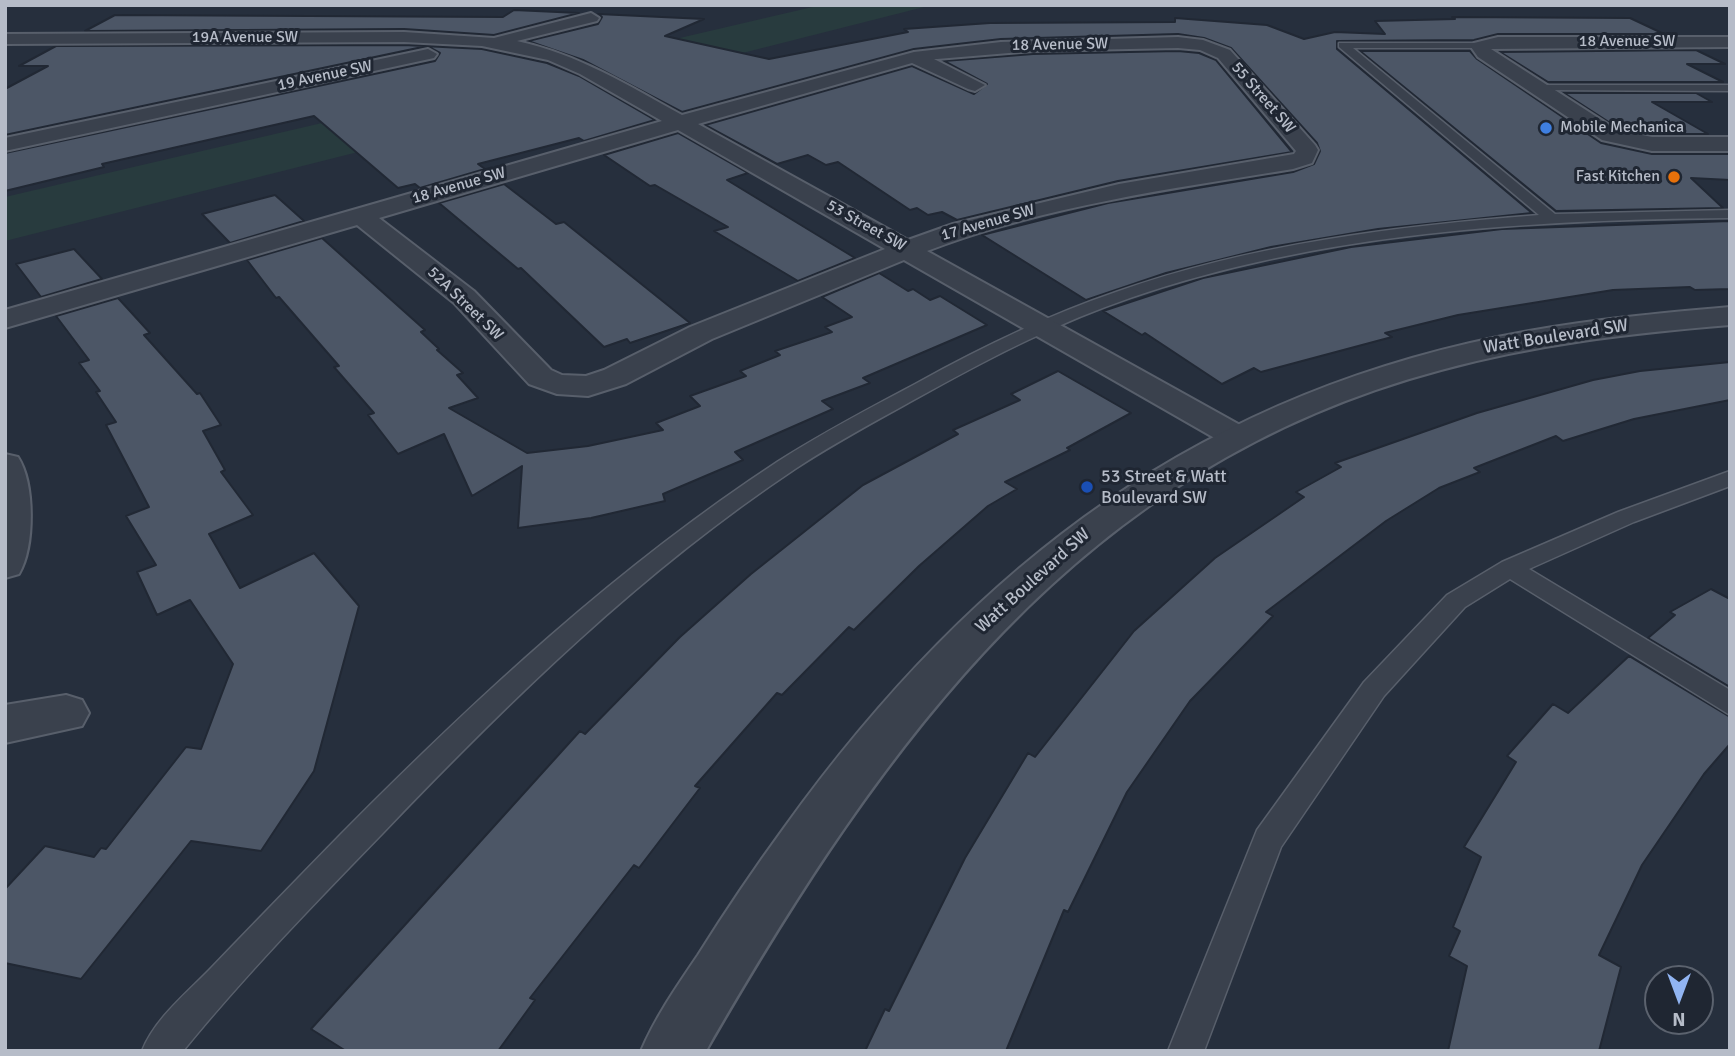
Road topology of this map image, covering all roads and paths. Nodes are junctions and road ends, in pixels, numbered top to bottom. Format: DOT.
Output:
graph roads {
  1 [pos="591,18"];
  2 [pos="5,38"];
  3 [pos="1730,42"];
  4 [pos="485,43"];
  5 [pos="1482,45"];
  6 [pos="1208,46"];
  7 [pos="914,57"];
  8 [pos="975,85"];
  9 [pos="1537,88"];
  10 [pos="1730,88"];
  11 [pos="681,123"];
  12 [pos="1730,144"];
  13 [pos="5,145"];
  14 [pos="1304,158"];
  15 [pos="1730,214"];
  16 [pos="360,215"];
  17 [pos="1551,218"];
  18 [pos="905,248"];
  19 [pos="1730,316"];
  20 [pos="5,319"];
  21 [pos="1042,325"];
  22 [pos="571,386"];
  23 [pos="1237,437"];
  24 [pos="5,465"];
  25 [pos="1730,478"];
  26 [pos="5,564"];
  27 [pos="1510,568"];
  28 [pos="1730,704"];
  29 [pos="66,713"];
  30 [pos="5,724"];
  31 [pos="160,1051"];
  32 [pos="672,1051"];
  33 [pos="1186,1051"];
  1 -- 4 [label="street, 19 Avenue SW"];
  2 -- 4 [label="street, 19A Avenue SW"];
  3 -- 5 [label="street, 18 Avenue SW"];
  4 -- 11 [label="street, 53 Street SW"];
  4 -- 13 [label="street, 19 Avenue SW"];
  5 -- 9 [label="street"];
  5 -- 17 [label="lane"];
  6 -- 7 [label="street, 18 Avenue SW"];
  6 -- 14 [label="street, 55 Street SW"];
  7 -- 8 [label="street"];
  7 -- 11 [label="street, 18 Avenue SW"];
  9 -- 10 [label="lane"];
  9 -- 12 [label="street"];
  11 -- 16 [label="street, 18 Avenue SW"];
  11 -- 18 [label="street, 53 Street SW"];
  14 -- 18 [label="street, 17 Avenue SW"];
  15 -- 17 [label="lane"];
  16 -- 20 [label="street, 18 Avenue SW"];
  16 -- 22 [label="street, 52A Street SW"];
  17 -- 21 [label="lane"];
  18 -- 21 [label="street, 53 Street SW"];
  18 -- 22 [label="street, 17 Avenue SW"];
  19 -- 23 [label="street, Watt Boulevard SW"];
  21 -- 23 [label="street, 53 Street SW"];
  21 -- 31 [label="lane"];
  23 -- 32 [label="street, Watt Boulevard SW"];
  24 -- 26 [label="street"];
  25 -- 27 [label="lane"];
  27 -- 28 [label="lane"];
  27 -- 33 [label="lane"];
  29 -- 30 [label="street"];
}
